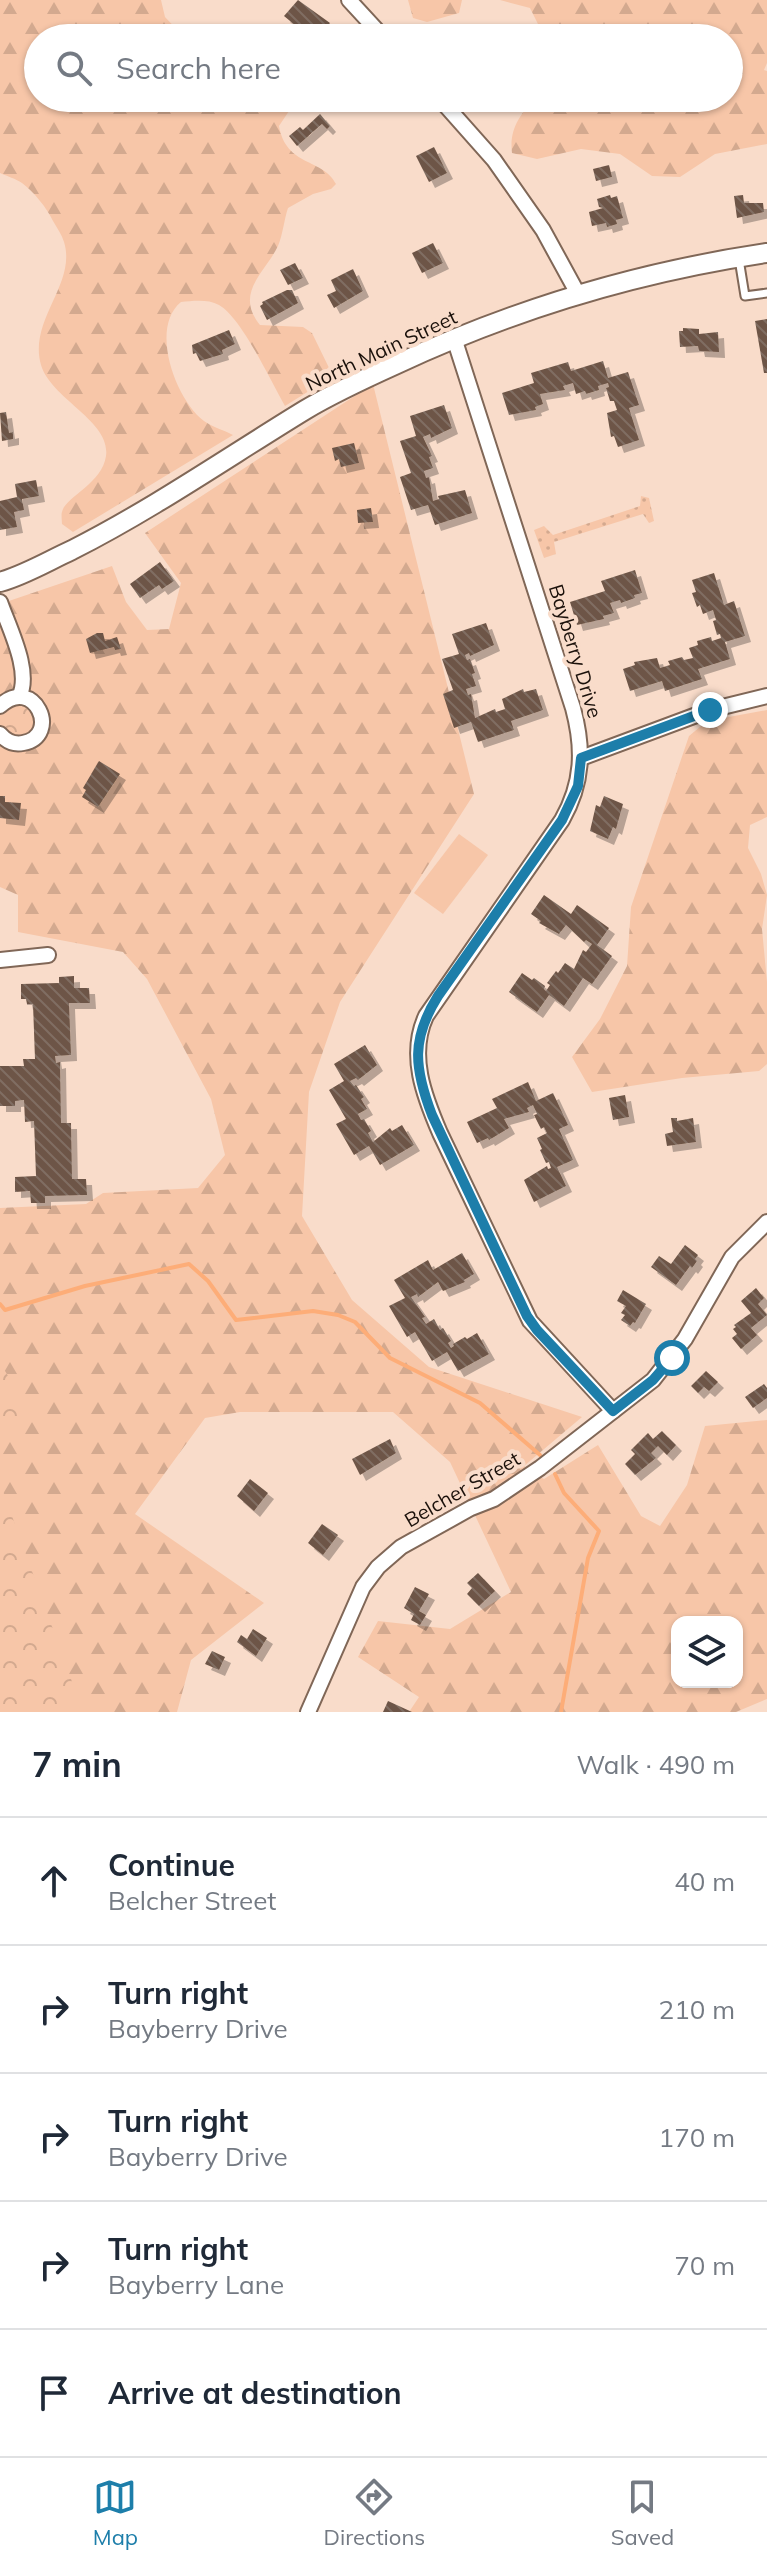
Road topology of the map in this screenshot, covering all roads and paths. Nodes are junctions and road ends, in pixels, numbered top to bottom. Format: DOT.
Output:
graph roads {
  1 [pos="349,0"];
  2 [pos="371,24"];
  3 [pos="451,112"];
  4 [pos="767,253"];
  5 [pos="739,257"];
  6 [pos="767,293"];
  7 [pos="578,294"];
  8 [pos="454,338"];
  9 [pos="0,582"];
  10 [pos="0,602"];
  11 [pos="767,696"];
  12 [pos="19,697"];
  13 [pos="0,706"];
  14 [pos="0,734"];
  15 [pos="581,758"];
  16 [pos="48,955"];
  17 [pos="0,960"];
  18 [pos="767,1222"];
  19 [pos="613,1411"];
  20 [pos="308,1712"];
  1 -- 2 [label="street"];
  3 -- 7 [label="street"];
  4 -- 5 [label="main road, North Main Street"];
  5 -- 6 [label="lane"];
  5 -- 7 [label="main road, North Main Street"];
  7 -- 8 [label="main road, North Main Street"];
  8 -- 9 [label="main road, North Main Street"];
  8 -- 15 [label="street, Bayberry Drive"];
  10 -- 12 [label="street"];
  11 -- 15 [label="street"];
  12 -- 13 [label="street"];
  12 -- 14 [label="street"];
  15 -- 19 [label="street, Bayberry Drive"];
  16 -- 17 [label="street"];
  18 -- 19 [label="street, Belcher Street"];
  19 -- 20 [label="street, Belcher Street"];
}
